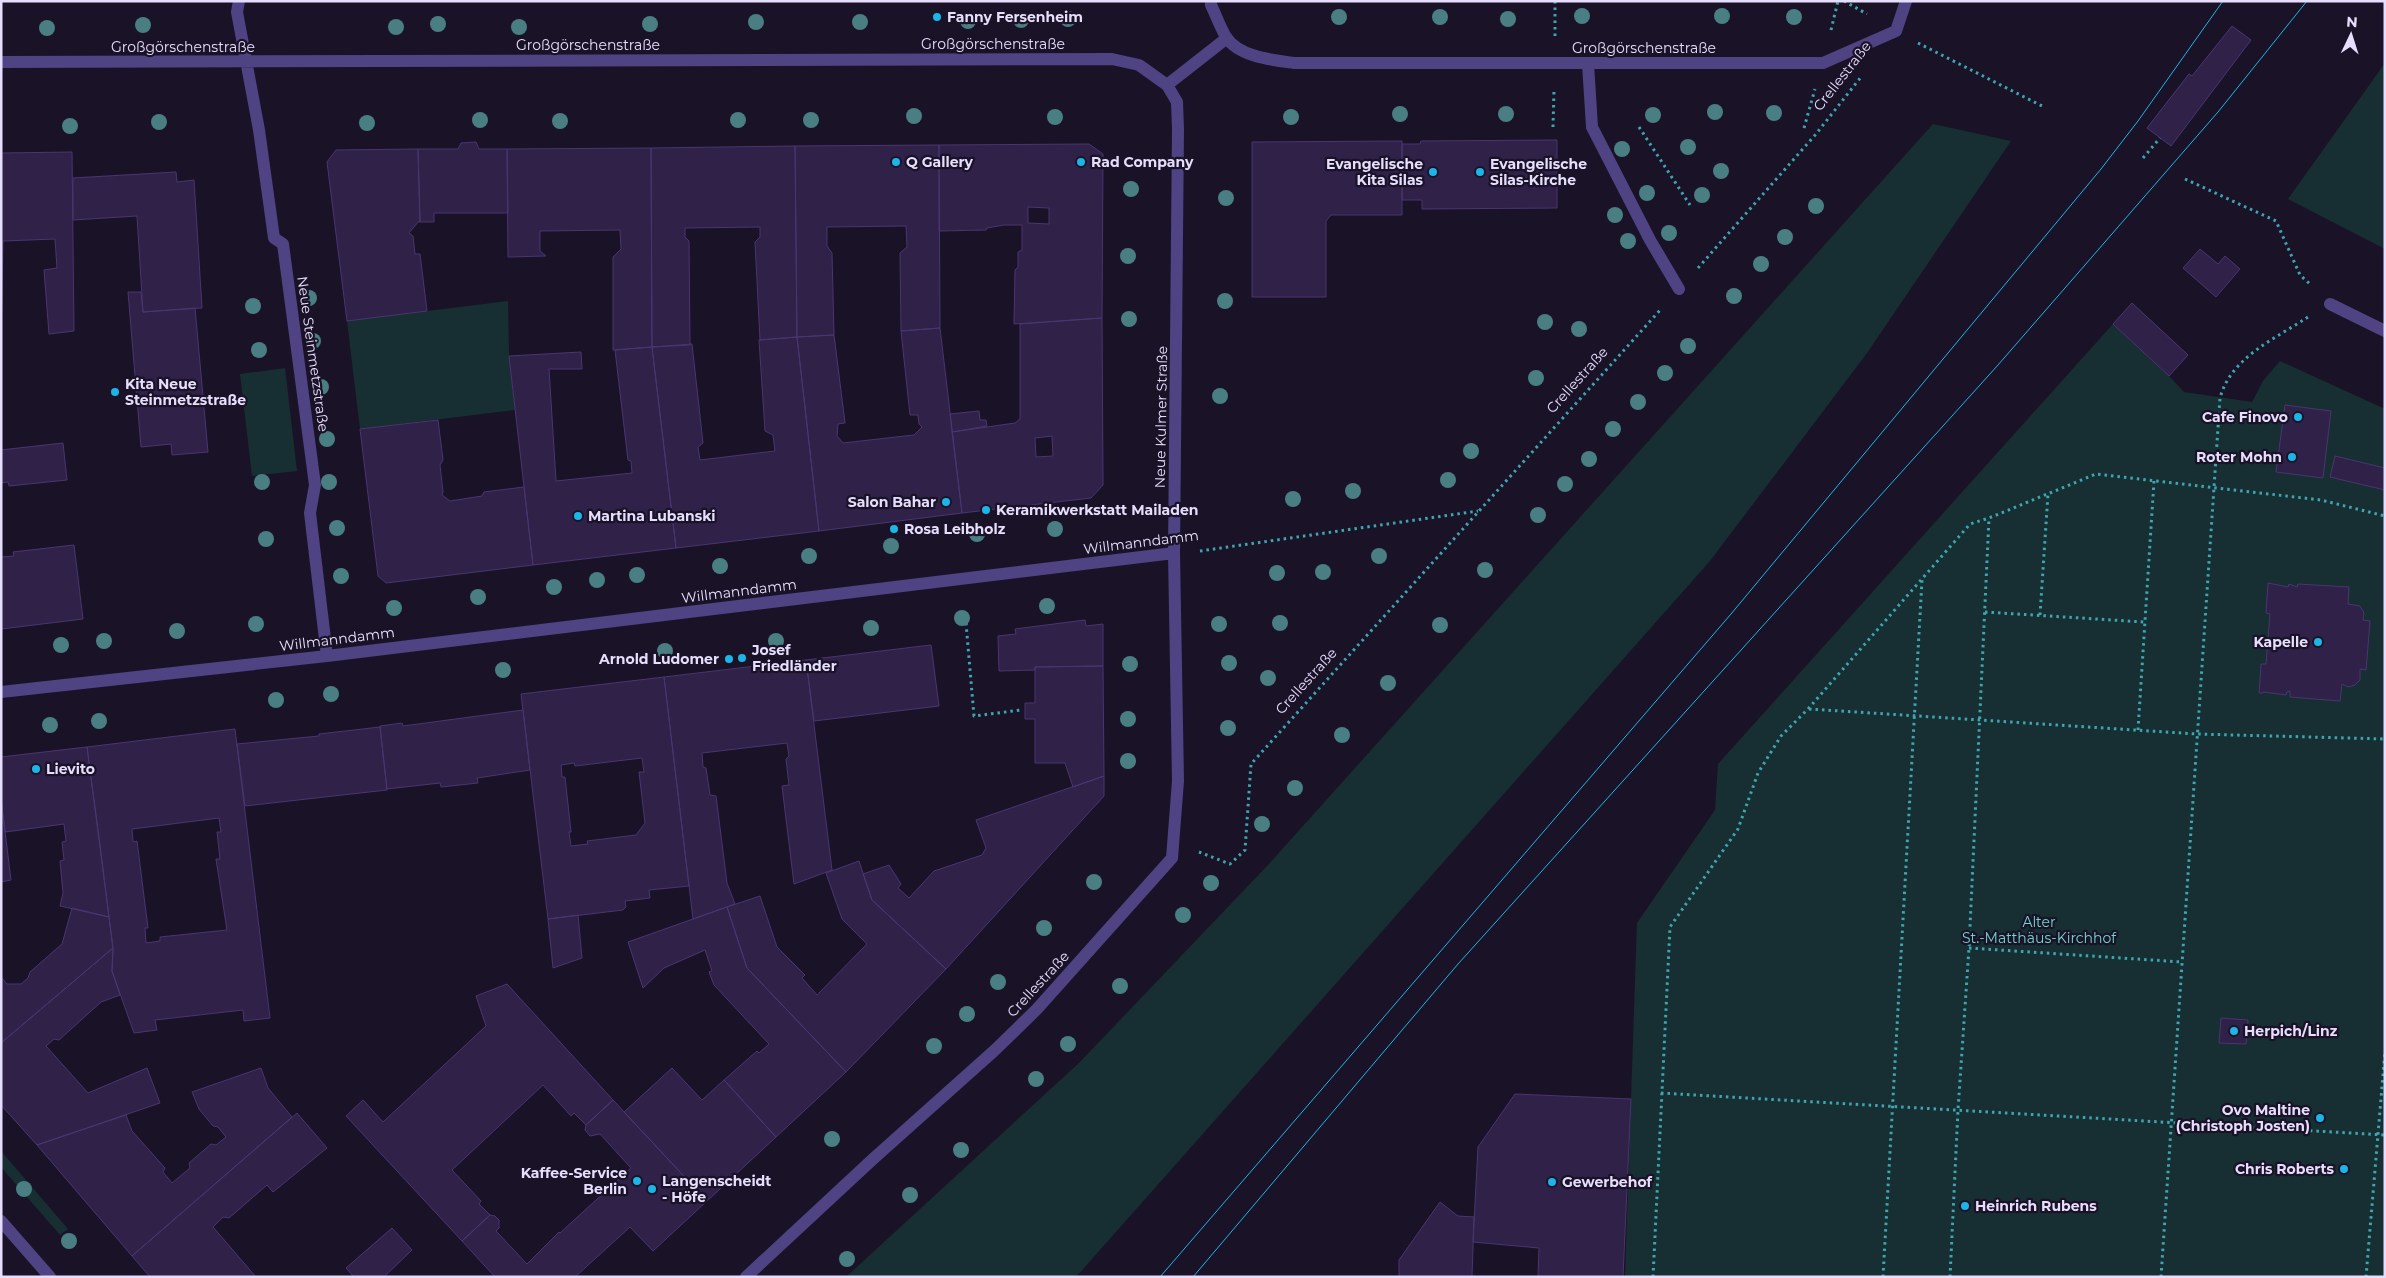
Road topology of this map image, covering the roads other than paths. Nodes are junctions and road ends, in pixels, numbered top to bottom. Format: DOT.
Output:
graph roads {
  1 [pos="239,1"];
  2 [pos="1212,1"];
  3 [pos="1906,1"];
  4 [pos="1227,38"];
  5 [pos="1,62"];
  6 [pos="245,62"];
  7 [pos="1588,64"];
  8 [pos="1167,85"];
  9 [pos="1679,289"];
  10 [pos="2330,304"];
  11 [pos="2385,331"];
  12 [pos="1174,553"];
  13 [pos="327,656"];
  14 [pos="1,692"];
  15 [pos="1174,842"];
  16 [pos="1,1221"];
  17 [pos="50,1277"];
  18 [pos="746,1277"];
  1 -- 6 [label="street, Neue Steinmetzstraße"];
  2 -- 4 [label="street"];
  3 -- 7 [label="street, Großgörschenstraße"];
  4 -- 7 [label="street, Großgörschenstraße"];
  4 -- 8 [label="street"];
  5 -- 6 [label="street, Großgörschenstraße"];
  6 -- 8 [label="street, Großgörschenstraße"];
  6 -- 13 [label="street, Neue Steinmetzstraße"];
  7 -- 9 [label="street"];
  8 -- 12 [label="street, Neue Kulmer Straße"];
  10 -- 11 [label="street"];
  12 -- 13 [label="street, Willmanndamm"];
  12 -- 15 [label="street, Neue Kulmer Straße"];
  13 -- 14 [label="street, Willmanndamm"];
  15 -- 18 [label="street, Crellestraße"];
  16 -- 17 [label="street"];
}
